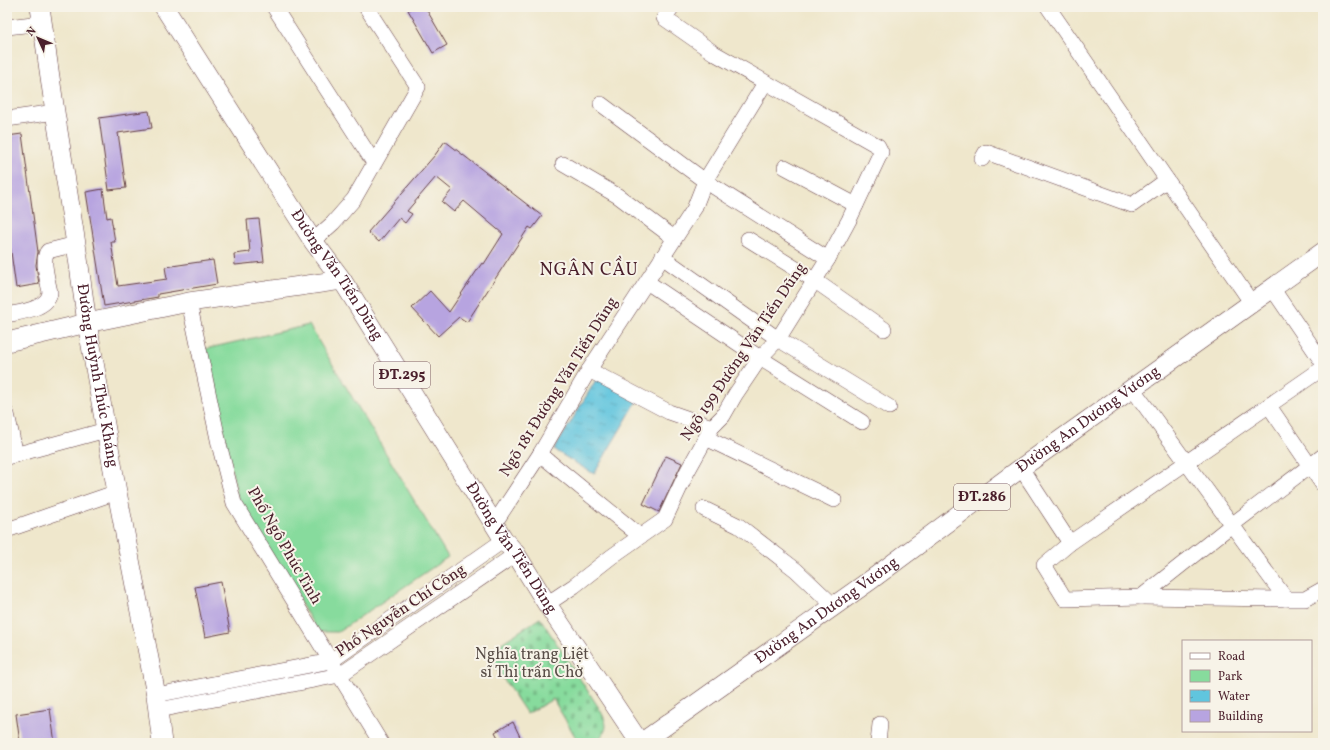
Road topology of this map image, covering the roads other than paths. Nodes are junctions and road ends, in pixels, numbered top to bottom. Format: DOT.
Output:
graph roads {
  1 [pos="164,7"];
  2 [pos="274,7"];
  3 [pos="366,7"];
  4 [pos="672,7"];
  5 [pos="1048,7"];
  6 [pos="41,15"];
  7 [pos="7,27"];
  8 [pos="765,83"];
  9 [pos="601,104"];
  10 [pos="55,112"];
  11 [pos="7,119"];
  12 [pos="982,159"];
  13 [pos="374,163"];
  14 [pos="563,164"];
  15 [pos="785,167"];
  16 [pos="1167,180"];
  17 [pos="705,181"];
  18 [pos="856,205"];
  19 [pos="674,238"];
  20 [pos="748,239"];
  21 [pos="313,241"];
  22 [pos="76,244"];
  23 [pos="1323,252"];
  24 [pos="662,257"];
  25 [pos="828,258"];
  26 [pos="342,280"];
  27 [pos="814,280"];
  28 [pos="647,282"];
  29 [pos="1272,288"];
  30 [pos="189,302"];
  31 [pos="1251,302"];
  32 [pos="7,315"];
  33 [pos="87,323"];
  34 [pos="884,329"];
  35 [pos="778,339"];
  36 [pos="7,342"];
  37 [pos="760,358"];
  38 [pos="1323,363"];
  39 [pos="1323,368"];
  40 [pos="589,370"];
  41 [pos="1132,388"];
  42 [pos="1269,406"];
  43 [pos="889,407"];
  44 [pos="7,414"];
  45 [pos="862,422"];
  46 [pos="106,430"];
  47 [pos="709,433"];
  48 [pos="540,454"];
  49 [pos="11,456"];
  50 [pos="1323,456"];
  51 [pos="1186,464"];
  52 [pos="1309,466"];
  53 [pos="1021,468"];
  54 [pos="1323,485"];
  55 [pos="117,492"];
  56 [pos="834,500"];
  57 [pos="704,509"];
  58 [pos="494,524"];
  59 [pos="1232,525"];
  60 [pos="7,530"];
  61 [pos="640,536"];
  62 [pos="1070,543"];
  63 [pos="510,547"];
  64 [pos="1323,589"];
  65 [pos="1141,597"];
  66 [pos="1286,599"];
  67 [pos="546,604"];
  68 [pos="834,606"];
  69 [pos="331,661"];
  70 [pos="340,675"];
  71 [pos="157,702"];
  72 [pos="880,724"];
  73 [pos="162,743"];
  74 [pos="381,743"];
  75 [pos="641,743"];
  76 [pos="878,743"];
  1 -- 21 [label="main road, Đường Văn Tiến Dũng / ĐT.295"];
  2 -- 13 [label="street"];
  3 -- 13 [label="street"];
  4 -- 8 [label="street"];
  5 -- 16 [label="street"];
  6 -- 7 [label="street"];
  6 -- 10 [label="main road, Đường Huỳnh Thúc Kháng"];
  8 -- 17 [label="street, Ngõ 181 Đường Văn Tiến Dũng"];
  8 -- 18 [label="street, Ngõ 199 Đường Văn Tiến Dũng"];
  9 -- 17 [label="street"];
  10 -- 11 [label="street"];
  10 -- 22 [label="main road, Đường Huỳnh Thúc Kháng"];
  12 -- 16 [label="street"];
  13 -- 21 [label="street"];
  14 -- 19 [label="street"];
  15 -- 18 [label="street"];
  16 -- 31 [label="street"];
  17 -- 19 [label="street, Ngõ 181 Đường Văn Tiến Dũng"];
  17 -- 25 [label="street"];
  18 -- 25 [label="street, Ngõ 199 Đường Văn Tiến Dũng"];
  19 -- 24 [label="street, Ngõ 181 Đường Văn Tiến Dũng"];
  20 -- 27 [label="street"];
  21 -- 26 [label="main road, Đường Văn Tiến Dũng / ĐT.295"];
  22 -- 32 [label="street"];
  22 -- 33 [label="main road, Đường Huỳnh Thúc Kháng"];
  23 -- 29 [label="main road, Đường An Dương Vương / ĐT.286"];
  24 -- 28 [label="street, Ngõ 181 Đường Văn Tiến Dũng"];
  24 -- 35 [label="street"];
  25 -- 27 [label="street, Ngõ 199 Đường Văn Tiến Dũng"];
  26 -- 30 [label="main road"];
  26 -- 58 [label="main road, Đường Văn Tiến Dũng / ĐT.295"];
  27 -- 34 [label="street"];
  27 -- 35 [label="street, Ngõ 199 Đường Văn Tiến Dũng"];
  28 -- 37 [label="street"];
  28 -- 40 [label="street, Ngõ 181 Đường Văn Tiến Dũng"];
  29 -- 31 [label="main road, Đường An Dương Vương / ĐT.286"];
  29 -- 38 [label="street"];
  30 -- 33 [label="main road"];
  30 -- 69 [label="street, Phố Ngô Phúc Tinh"];
  31 -- 41 [label="main road, Đường An Dương Vương / ĐT.286"];
  33 -- 36 [label="main road"];
  33 -- 46 [label="main road, Đường Huỳnh Thúc Kháng"];
  35 -- 37 [label="street, Ngõ 199 Đường Văn Tiến Dũng"];
  35 -- 43 [label="street"];
  37 -- 45 [label="street"];
  37 -- 47 [label="street, Ngõ 199 Đường Văn Tiến Dũng"];
  39 -- 42 [label="street"];
  40 -- 47 [label="street"];
  40 -- 48 [label="street, Ngõ 181 Đường Văn Tiến Dũng"];
  41 -- 51 [label="street"];
  41 -- 53 [label="main road, Đường An Dương Vương / ĐT.286"];
  42 -- 51 [label="street"];
  42 -- 52 [label="street"];
  44 -- 49 [label="street"];
  46 -- 49 [label="street"];
  46 -- 55 [label="main road, Đường Huỳnh Thúc Kháng"];
  47 -- 56 [label="street"];
  47 -- 61 [label="street, Ngõ 199 Đường Văn Tiến Dũng"];
  48 -- 58 [label="street, Ngõ 181 Đường Văn Tiến Dũng"];
  48 -- 61 [label="street"];
  50 -- 52 [label="street"];
  51 -- 59 [label="street"];
  51 -- 62 [label="street"];
  52 -- 54 [label="street"];
  52 -- 59 [label="street"];
  53 -- 62 [label="street"];
  53 -- 68 [label="main road, Đường An Dương Vương / ĐT.286"];
  55 -- 60 [label="street"];
  55 -- 71 [label="main road, Đường Huỳnh Thúc Kháng"];
  57 -- 68 [label="street"];
  58 -- 63 [label="main road, Đường Văn Tiến Dũng / ĐT.295"];
  59 -- 65 [label="street"];
  59 -- 66 [label="street"];
  61 -- 67 [label="street, Ngõ 199 Đường Văn Tiến Dũng"];
  62 -- 65 [label="street"];
  63 -- 67 [label="main road, Đường Văn Tiến Dũng / ĐT.295"];
  63 -- 69 [label="street, Phố Nguyễn Chí Công"];
  63 -- 70 [label="street, Phố Nguyễn Chí Công"];
  64 -- 66 [label="street"];
  65 -- 66 [label="street"];
  67 -- 75 [label="main road, Đường Văn Tiến Dũng / ĐT.295"];
  68 -- 75 [label="main road, Đường An Dương Vương / ĐT.286"];
  69 -- 70 [label="street, Phố Ngô Phúc Tinh"];
  69 -- 71 [label="street, Phố Nguyễn Chí Công"];
  70 -- 71 [label="street, Phố Nguyễn Chí Công"];
  70 -- 74 [label="street, Phố Ngô Phúc Tinh"];
  71 -- 73 [label="main road, Đường Huỳnh Thúc Kháng"];
  72 -- 76 [label="street"];
}
